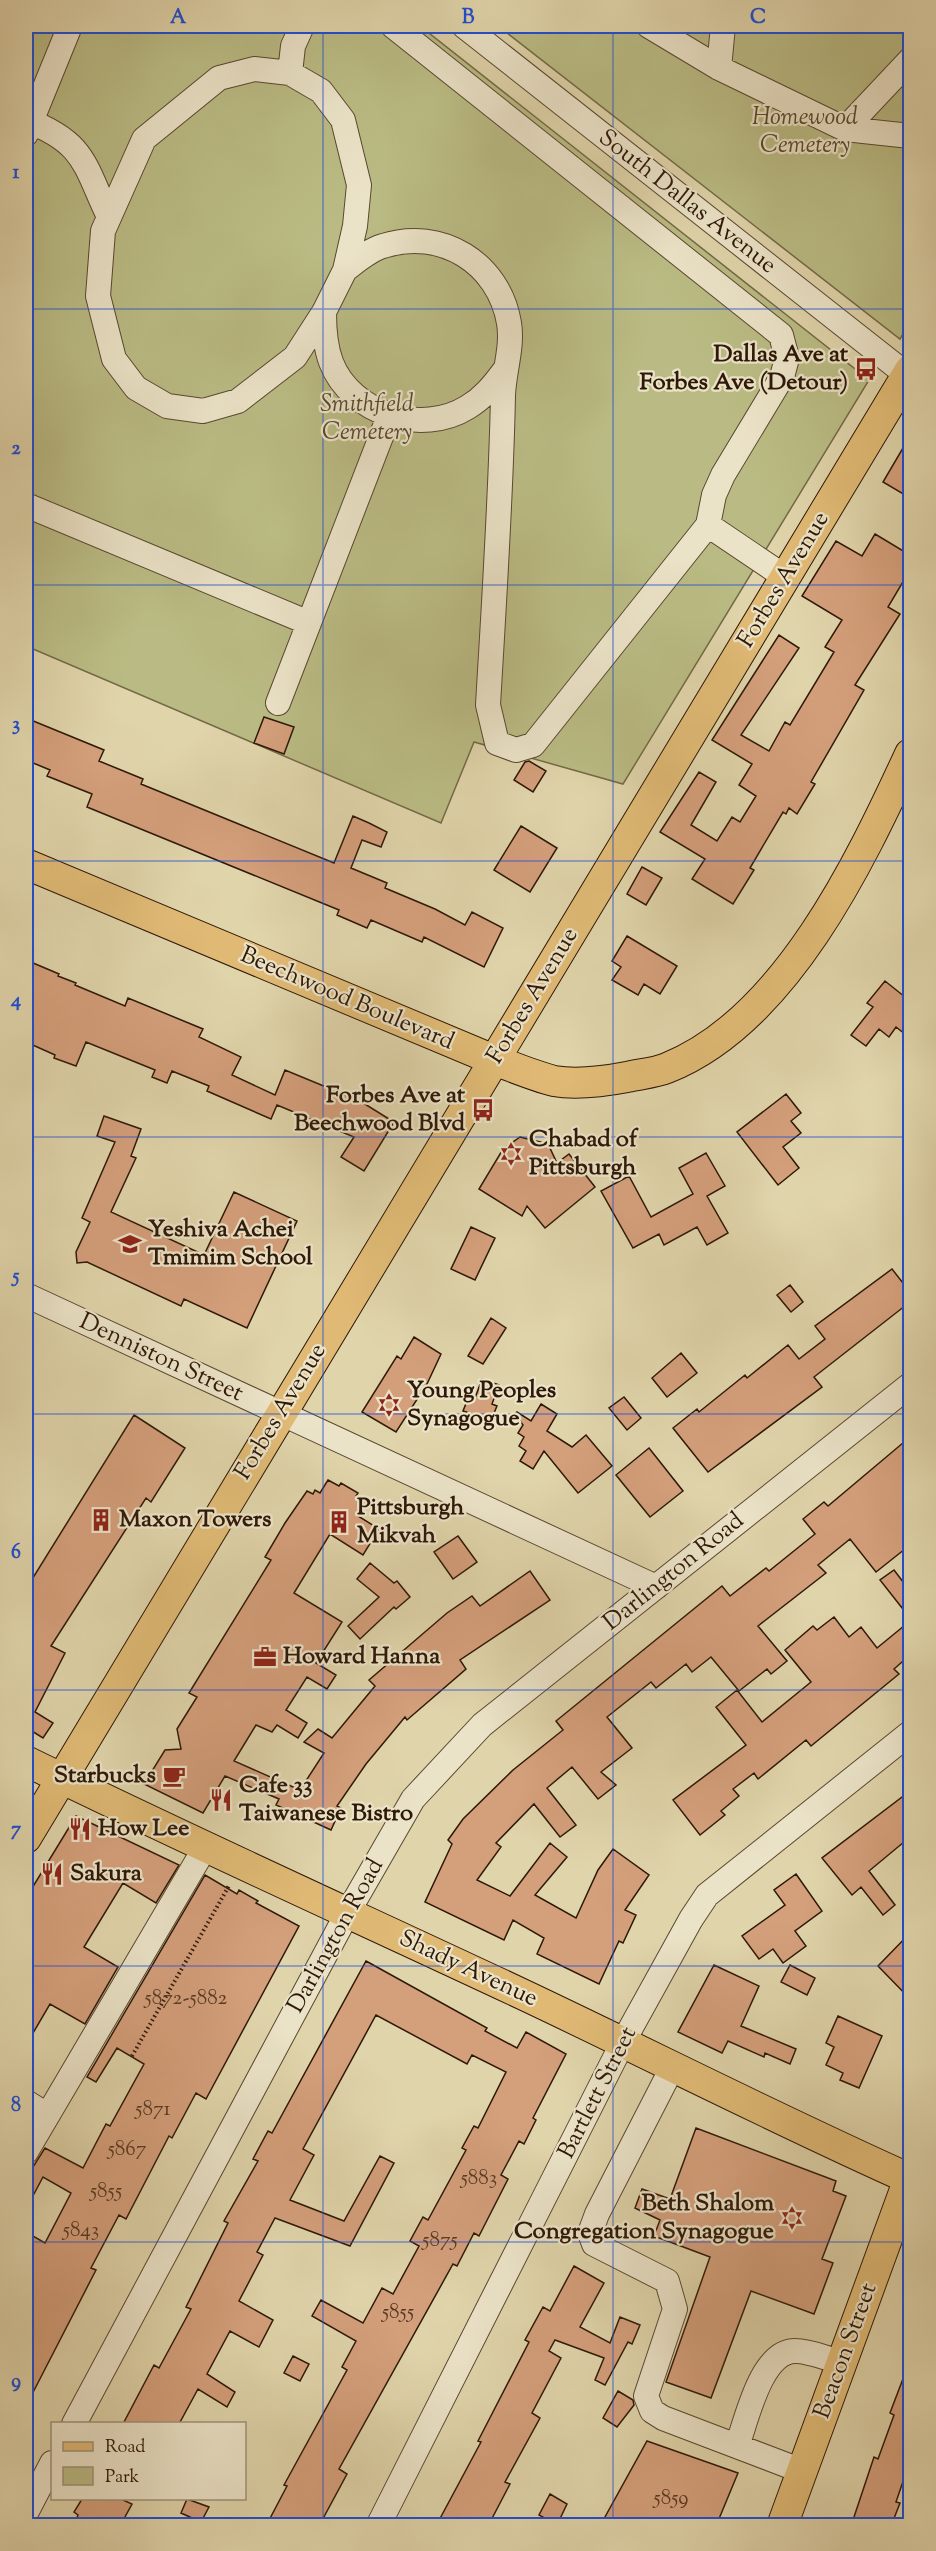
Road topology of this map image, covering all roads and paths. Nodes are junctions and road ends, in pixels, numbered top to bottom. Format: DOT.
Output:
graph roads {
  1 [pos="70,26"];
  2 [pos="302,26"];
  3 [pos="393,26"];
  4 [pos="464,26"];
  5 [pos="649,26"];
  6 [pos="723,26"];
  7 [pos="910,60"];
  8 [pos="719,68"];
  9 [pos="290,73"];
  10 [pos="27,125"];
  11 [pos="845,129"];
  12 [pos="910,136"];
  13 [pos="109,217"];
  14 [pos="345,270"];
  15 [pos="324,312"];
  16 [pos="504,371"];
  17 [pos="909,374"];
  18 [pos="389,416"];
  19 [pos="26,505"];
  20 [pos="708,525"];
  21 [pos="785,578"];
  22 [pos="309,622"];
  23 [pos="278,703"];
  24 [pos="910,754"];
  25 [pos="26,864"];
  26 [pos="494,1060"];
  27 [pos="26,1294"];
  28 [pos="910,1385"];
  29 [pos="280,1414"];
  30 [pos="656,1587"];
  31 [pos="910,1733"];
  32 [pos="26,1761"];
  33 [pos="62,1779"];
  34 [pos="26,1838"];
  35 [pos="207,1846"];
  36 [pos="241,1866"];
  37 [pos="348,1912"];
  38 [pos="623,2042"];
  39 [pos="132,2056"];
  40 [pos="673,2066"];
  41 [pos="26,2102"];
  42 [pos="47,2115"];
  43 [pos="26,2152"];
  44 [pos="910,2178"];
  45 [pos="842,2362"];
  46 [pos="75,2422"];
  47 [pos="737,2446"];
  48 [pos="51,2465"];
  49 [pos="802,2471"];
  50 [pos="26,2513"];
  51 [pos="378,2526"];
  52 [pos="782,2526"];
  1 -- 10 [label="street"];
  2 -- 9 [label="street"];
  3 -- 20 [label="street"];
  4 -- 17 [label="street, South Dallas Avenue"];
  5 -- 8 [label="street"];
  6 -- 8 [label="street"];
  7 -- 11 [label="street"];
  8 -- 11 [label="street"];
  9 -- 13 [label="street"];
  9 -- 14 [label="street"];
  10 -- 13 [label="street"];
  11 -- 12 [label="street"];
  13 -- 15 [label="street"];
  14 -- 15 [label="street"];
  14 -- 16 [label="street"];
  15 -- 18 [label="street"];
  16 -- 18 [label="street"];
  16 -- 20 [label="street"];
  17 -- 21 [label="main road, Forbes Avenue"];
  18 -- 22 [label="street"];
  19 -- 22 [label="street"];
  20 -- 21 [label="street"];
  21 -- 26 [label="main road, Forbes Avenue"];
  22 -- 23 [label="street"];
  24 -- 26 [label="main road, Beechwood Boulevard"];
  25 -- 26 [label="main road, Beechwood Boulevard"];
  26 -- 29 [label="main road, Forbes Avenue"];
  27 -- 29 [label="street, Denniston Street"];
  28 -- 30 [label="street, Darlington Road"];
  29 -- 30 [label="street, Denniston Street"];
  29 -- 33 [label="main road, Forbes Avenue"];
  30 -- 37 [label="street, Darlington Road"];
  31 -- 38 [label="street, Bartlett Street"];
  32 -- 33 [label="main road, Shady Avenue"];
  33 -- 34 [label="main road, Forbes Avenue"];
  33 -- 35 [label="main road, Shady Avenue"];
  35 -- 36 [label="main road, Shady Avenue"];
  35 -- 42 [label="street"];
  36 -- 37 [label="main road, Shady Avenue"];
  36 -- 39 [label="path"];
  37 -- 38 [label="main road, Shady Avenue"];
  37 -- 46 [label="street, Darlington Road"];
  38 -- 40 [label="main road, Shady Avenue"];
  38 -- 51 [label="street, Bartlett Street"];
  40 -- 44 [label="main road, Shady Avenue"];
  40 -- 47 [label="street"];
  41 -- 42 [label="street"];
  42 -- 43 [label="street"];
  44 -- 45 [label="main road, Beacon Street"];
  45 -- 47 [label="street"];
  45 -- 49 [label="main road, Beacon Street"];
  47 -- 49 [label="street"];
  48 -- 50 [label="street"];
  49 -- 52 [label="main road, Beacon Street"];
}
